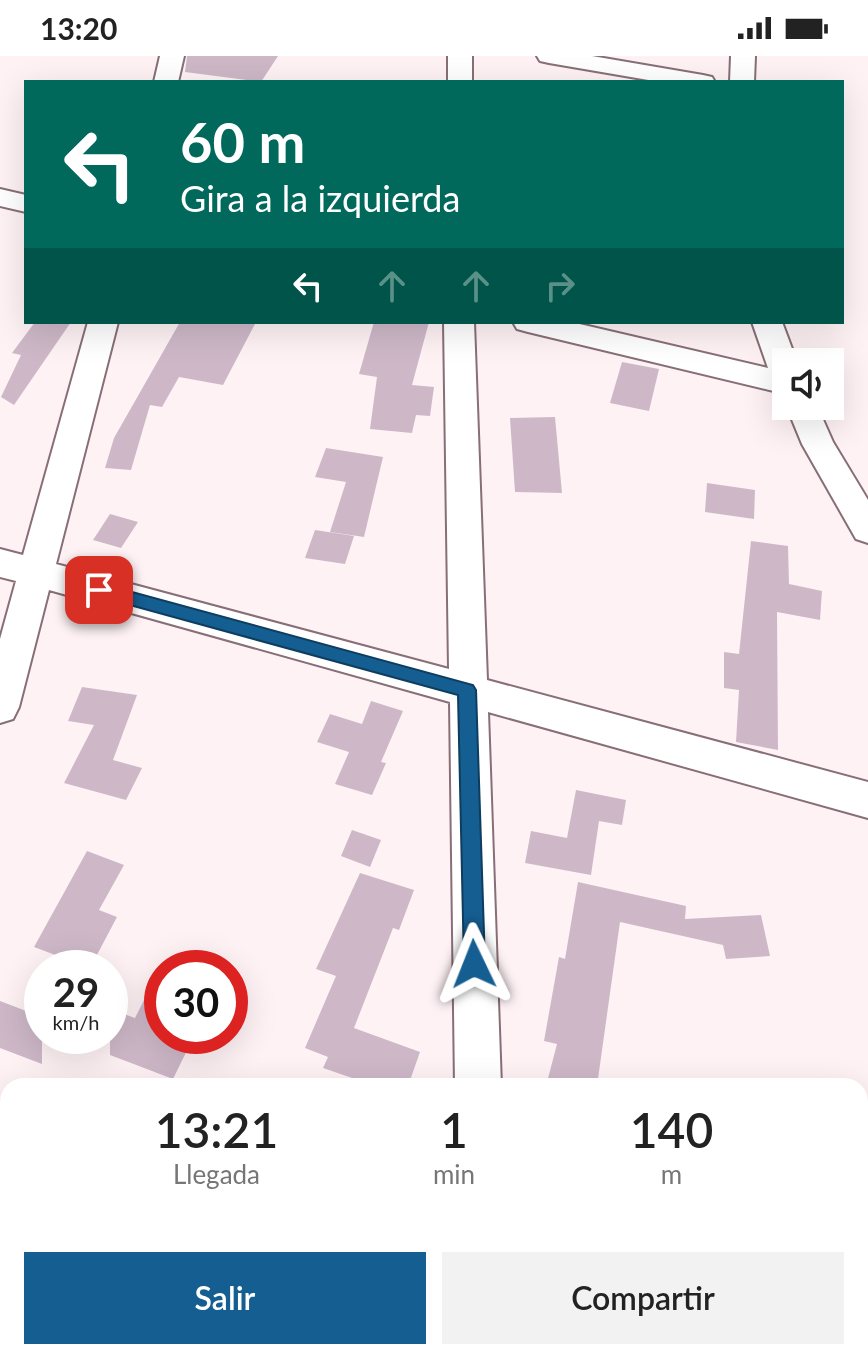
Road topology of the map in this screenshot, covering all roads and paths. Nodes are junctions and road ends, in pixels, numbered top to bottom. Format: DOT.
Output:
graph roads {
  1 [pos="172,56"];
  2 [pos="460,56"];
  3 [pos="549,56"];
  4 [pos="743,56"];
  5 [pos="166,80"];
  6 [pos="460,80"];
  7 [pos="691,80"];
  8 [pos="742,80"];
  9 [pos="0,197"];
  10 [pos="24,203"];
  11 [pos="102,324"];
  12 [pos="459,324"];
  13 [pos="536,324"];
  14 [pos="768,324"];
  15 [pos="776,348"];
  16 [pos="772,380"];
  17 [pos="807,420"];
  18 [pos="868,530"];
  19 [pos="0,563"];
  20 [pos="38,573"];
  21 [pos="467,690"];
  22 [pos="0,707"];
  23 [pos="868,800"];
  24 [pos="478,1078"];
  1 -- 5 [label="street"];
  2 -- 6 [label="street"];
  3 -- 7 [label="street"];
  4 -- 8 [label="street"];
  9 -- 10 [label="street"];
  11 -- 20 [label="street"];
  12 -- 21 [label="street"];
  13 -- 16 [label="street"];
  14 -- 15 [label="street"];
  17 -- 18 [label="street"];
  19 -- 20 [label="street"];
  20 -- 21 [label="street"];
  20 -- 22 [label="street"];
  21 -- 23 [label="street"];
  21 -- 24 [label="street"];
}
